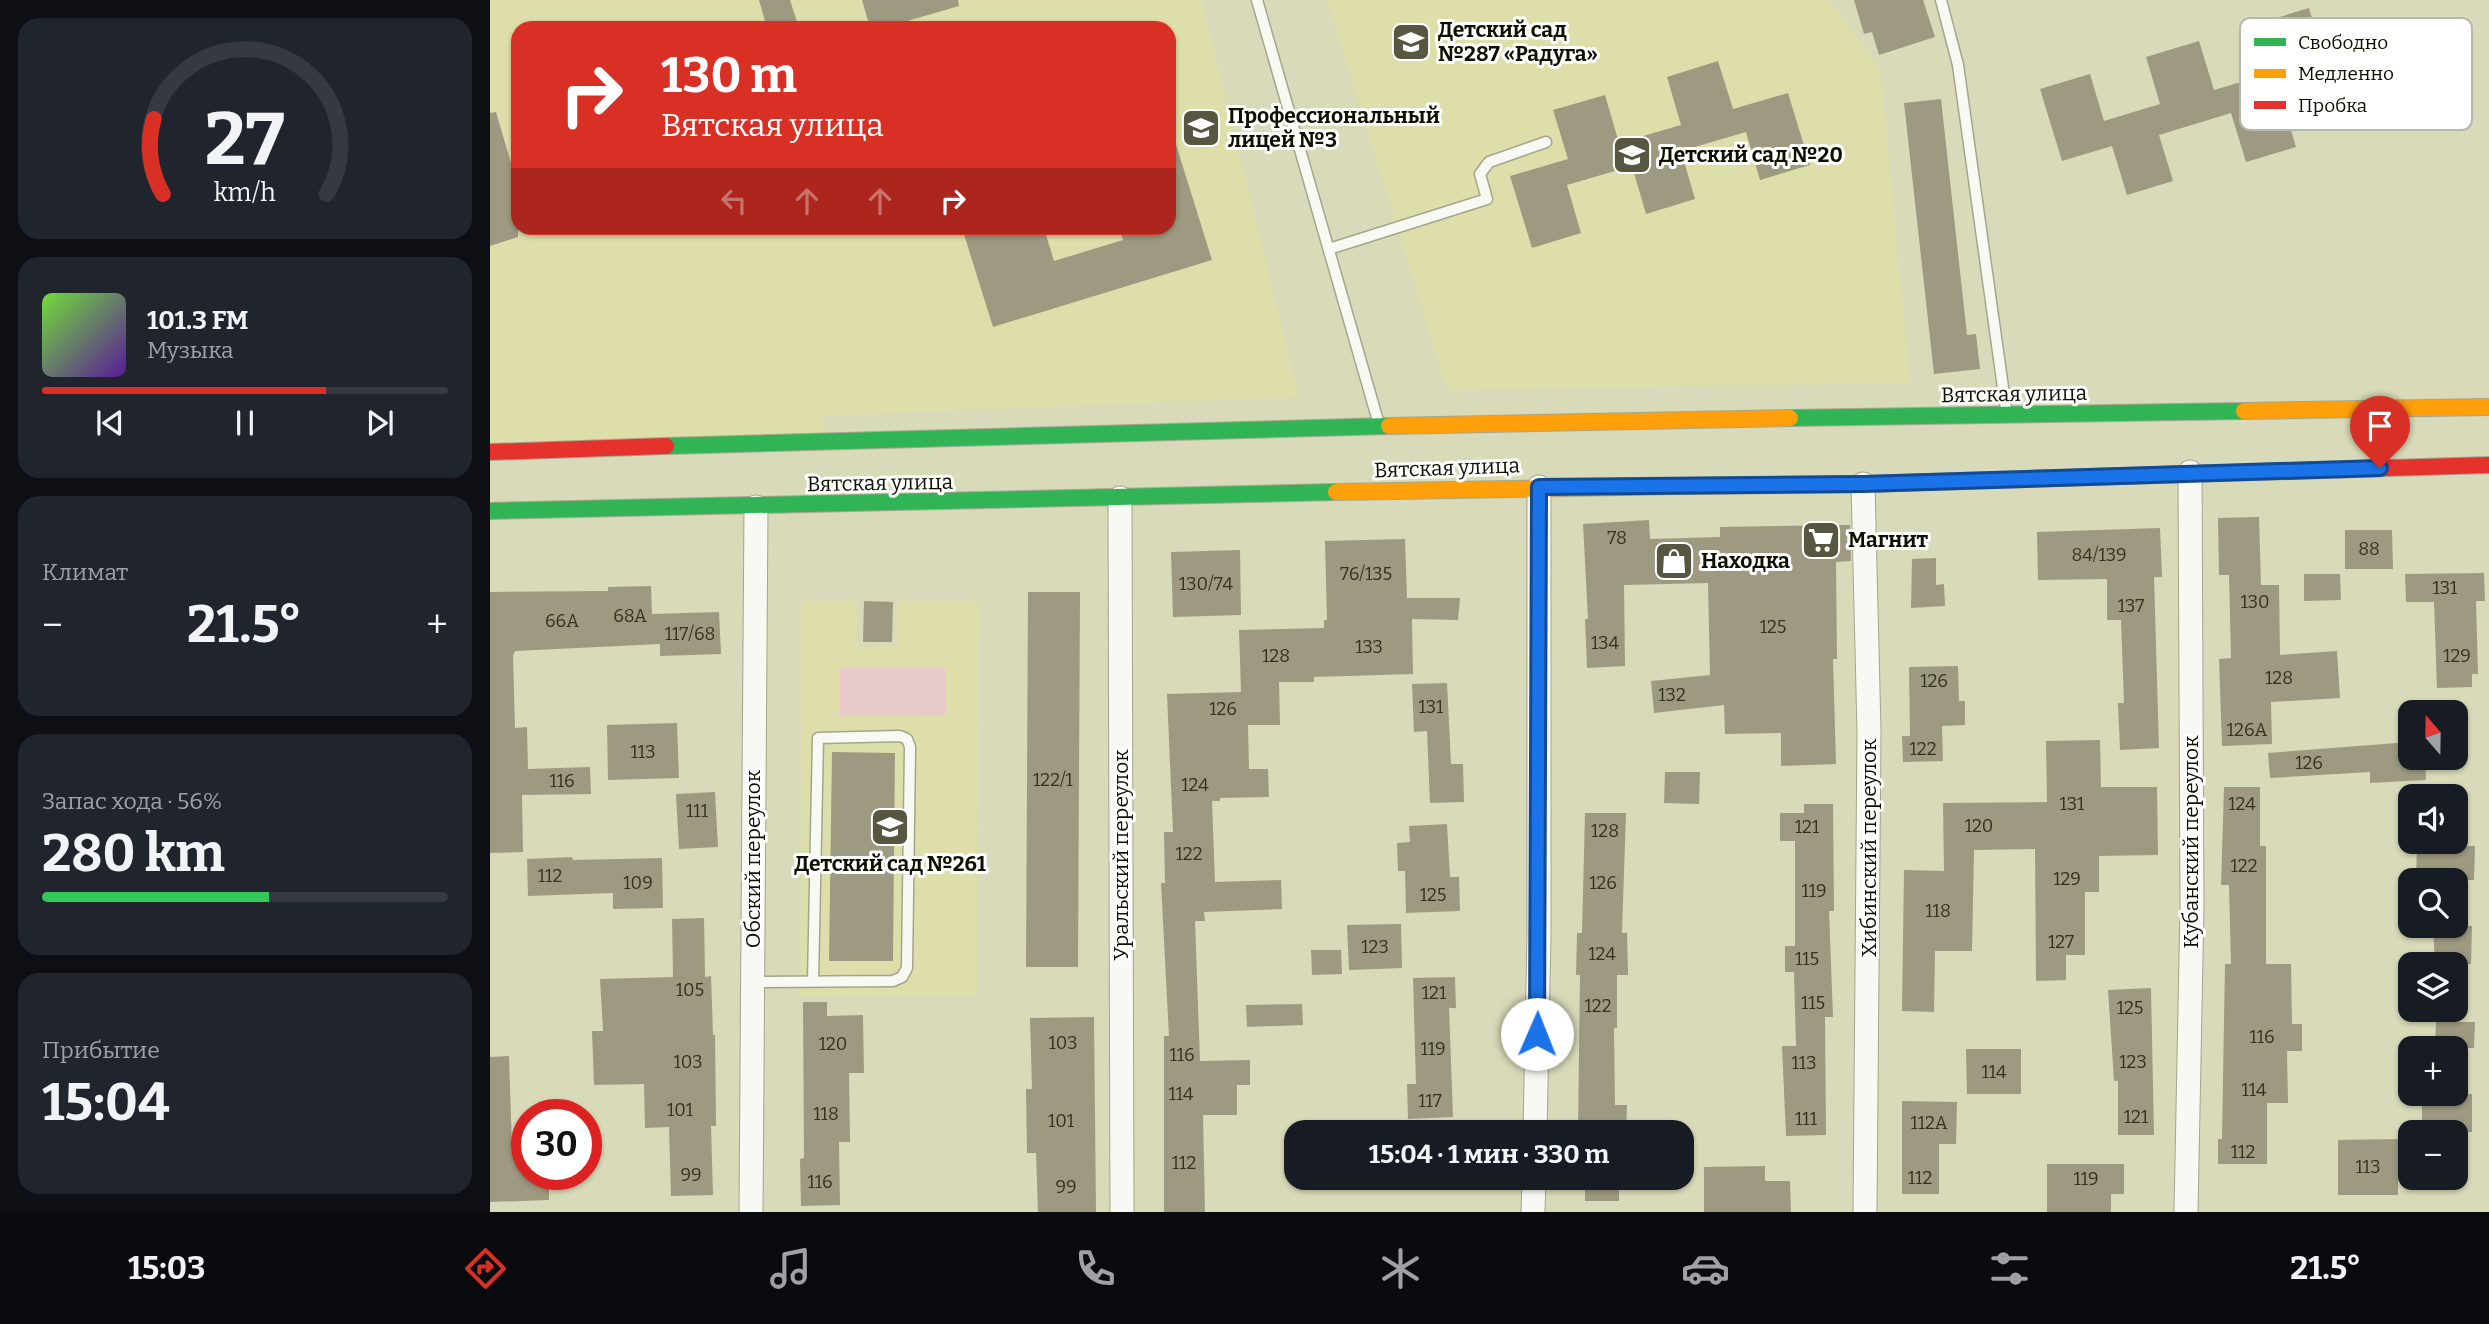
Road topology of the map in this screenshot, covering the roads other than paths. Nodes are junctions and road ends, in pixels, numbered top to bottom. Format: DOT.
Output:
graph roads {
  1 [pos="1257,0"];
  2 [pos="1941,0"];
  3 [pos="1546,142"];
  4 [pos="1329,249"];
  5 [pos="2489,407"];
  6 [pos="2006,415"];
  7 [pos="1379,425"];
  8 [pos="490,452"];
  9 [pos="2489,466"];
  10 [pos="2190,472"];
  11 [pos="1863,484"];
  12 [pos="1539,487"];
  13 [pos="1120,498"];
  14 [pos="756,507"];
  15 [pos="490,511"];
  16 [pos="752,982"];
  17 [pos="813,982"];
  18 [pos="1535,1120"];
  19 [pos="1534,1190"];
  20 [pos="751,1212"];
  21 [pos="1122,1212"];
  22 [pos="1533,1212"];
  23 [pos="1865,1212"];
  24 [pos="2186,1212"];
  1 -- 4 [label="lane"];
  2 -- 6 [label="lane"];
  3 -- 4 [label="lane"];
  4 -- 7 [label="lane"];
  5 -- 6 [label="main road, Вятская улица"];
  6 -- 7 [label="main road, Вятская улица"];
  7 -- 8 [label="main road, Вятская улица"];
  9 -- 10 [label="main road, Вятская улица"];
  10 -- 11 [label="main road, Вятская улица"];
  10 -- 24 [label="street, Кубанский переулок"];
  11 -- 12 [label="main road, Вятская улица"];
  11 -- 23 [label="street, Хибинский переулок"];
  12 -- 13 [label="main road, Вятская улица"];
  12 -- 18 [label="street"];
  13 -- 14 [label="main road, Вятская улица"];
  13 -- 21 [label="street, Уральский переулок"];
  14 -- 15 [label="main road, Вятская улица"];
  14 -- 16 [label="street, Обский переулок"];
  16 -- 17 [label="lane"];
  16 -- 20 [label="street, Обский переулок"];
  17 -- 17 [label="lane"];
  19 -- 22 [label="street"];
}
